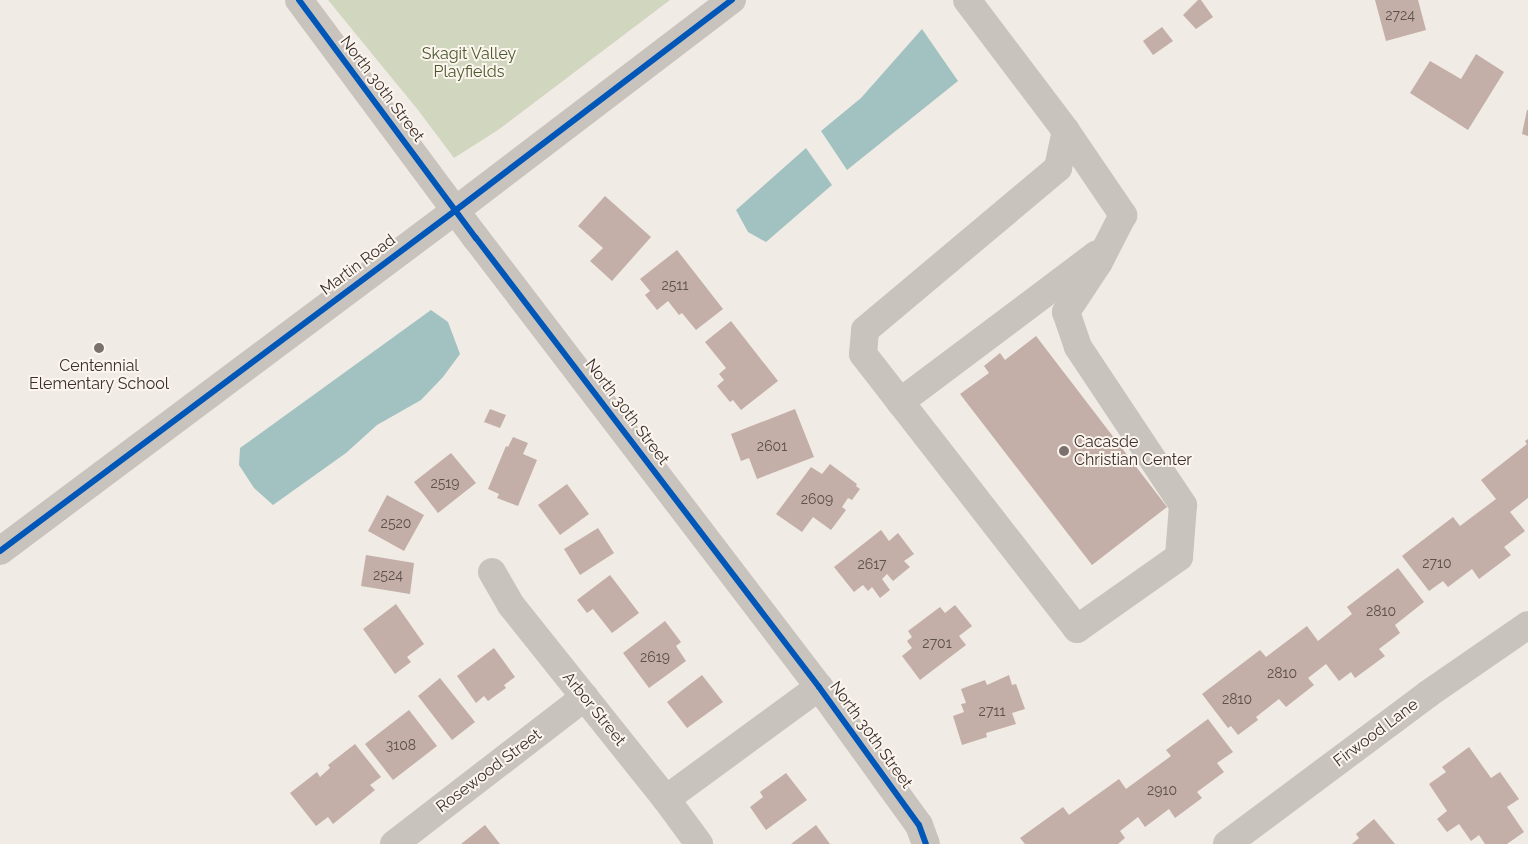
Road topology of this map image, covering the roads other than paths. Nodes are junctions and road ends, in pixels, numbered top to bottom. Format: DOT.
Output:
graph roads {
  1 [pos="299,0"];
  2 [pos="732,0"];
  3 [pos="967,0"];
  4 [pos="1066,131"];
  5 [pos="456,210"];
  6 [pos="1108,245"];
  7 [pos="900,402"];
  8 [pos="0,551"];
  9 [pos="492,572"];
  10 [pos="1528,625"];
  11 [pos="819,687"];
  12 [pos="585,697"];
  13 [pos="666,799"];
  14 [pos="1234,842"];
  15 [pos="394,844"];
  16 [pos="699,844"];
  17 [pos="926,844"];
  1 -- 5 [label="street, North 30th Street"];
  2 -- 5 [label="street, Martin Road"];
  3 -- 4 [label="street"];
  4 -- 6 [label="street"];
  4 -- 7 [label="street"];
  5 -- 8 [label="street, Martin Road"];
  5 -- 11 [label="street, North 30th Street"];
  6 -- 7 [label="street"];
  6 -- 7 [label="street"];
  9 -- 12 [label="street, Arbor Street"];
  10 -- 14 [label="street, Firwood Lane"];
  11 -- 13 [label="street"];
  11 -- 17 [label="street, North 30th Street"];
  12 -- 13 [label="street, Arbor Street"];
  12 -- 15 [label="street, Rosewood Street"];
  13 -- 16 [label="street, Arbor Street"];
}
